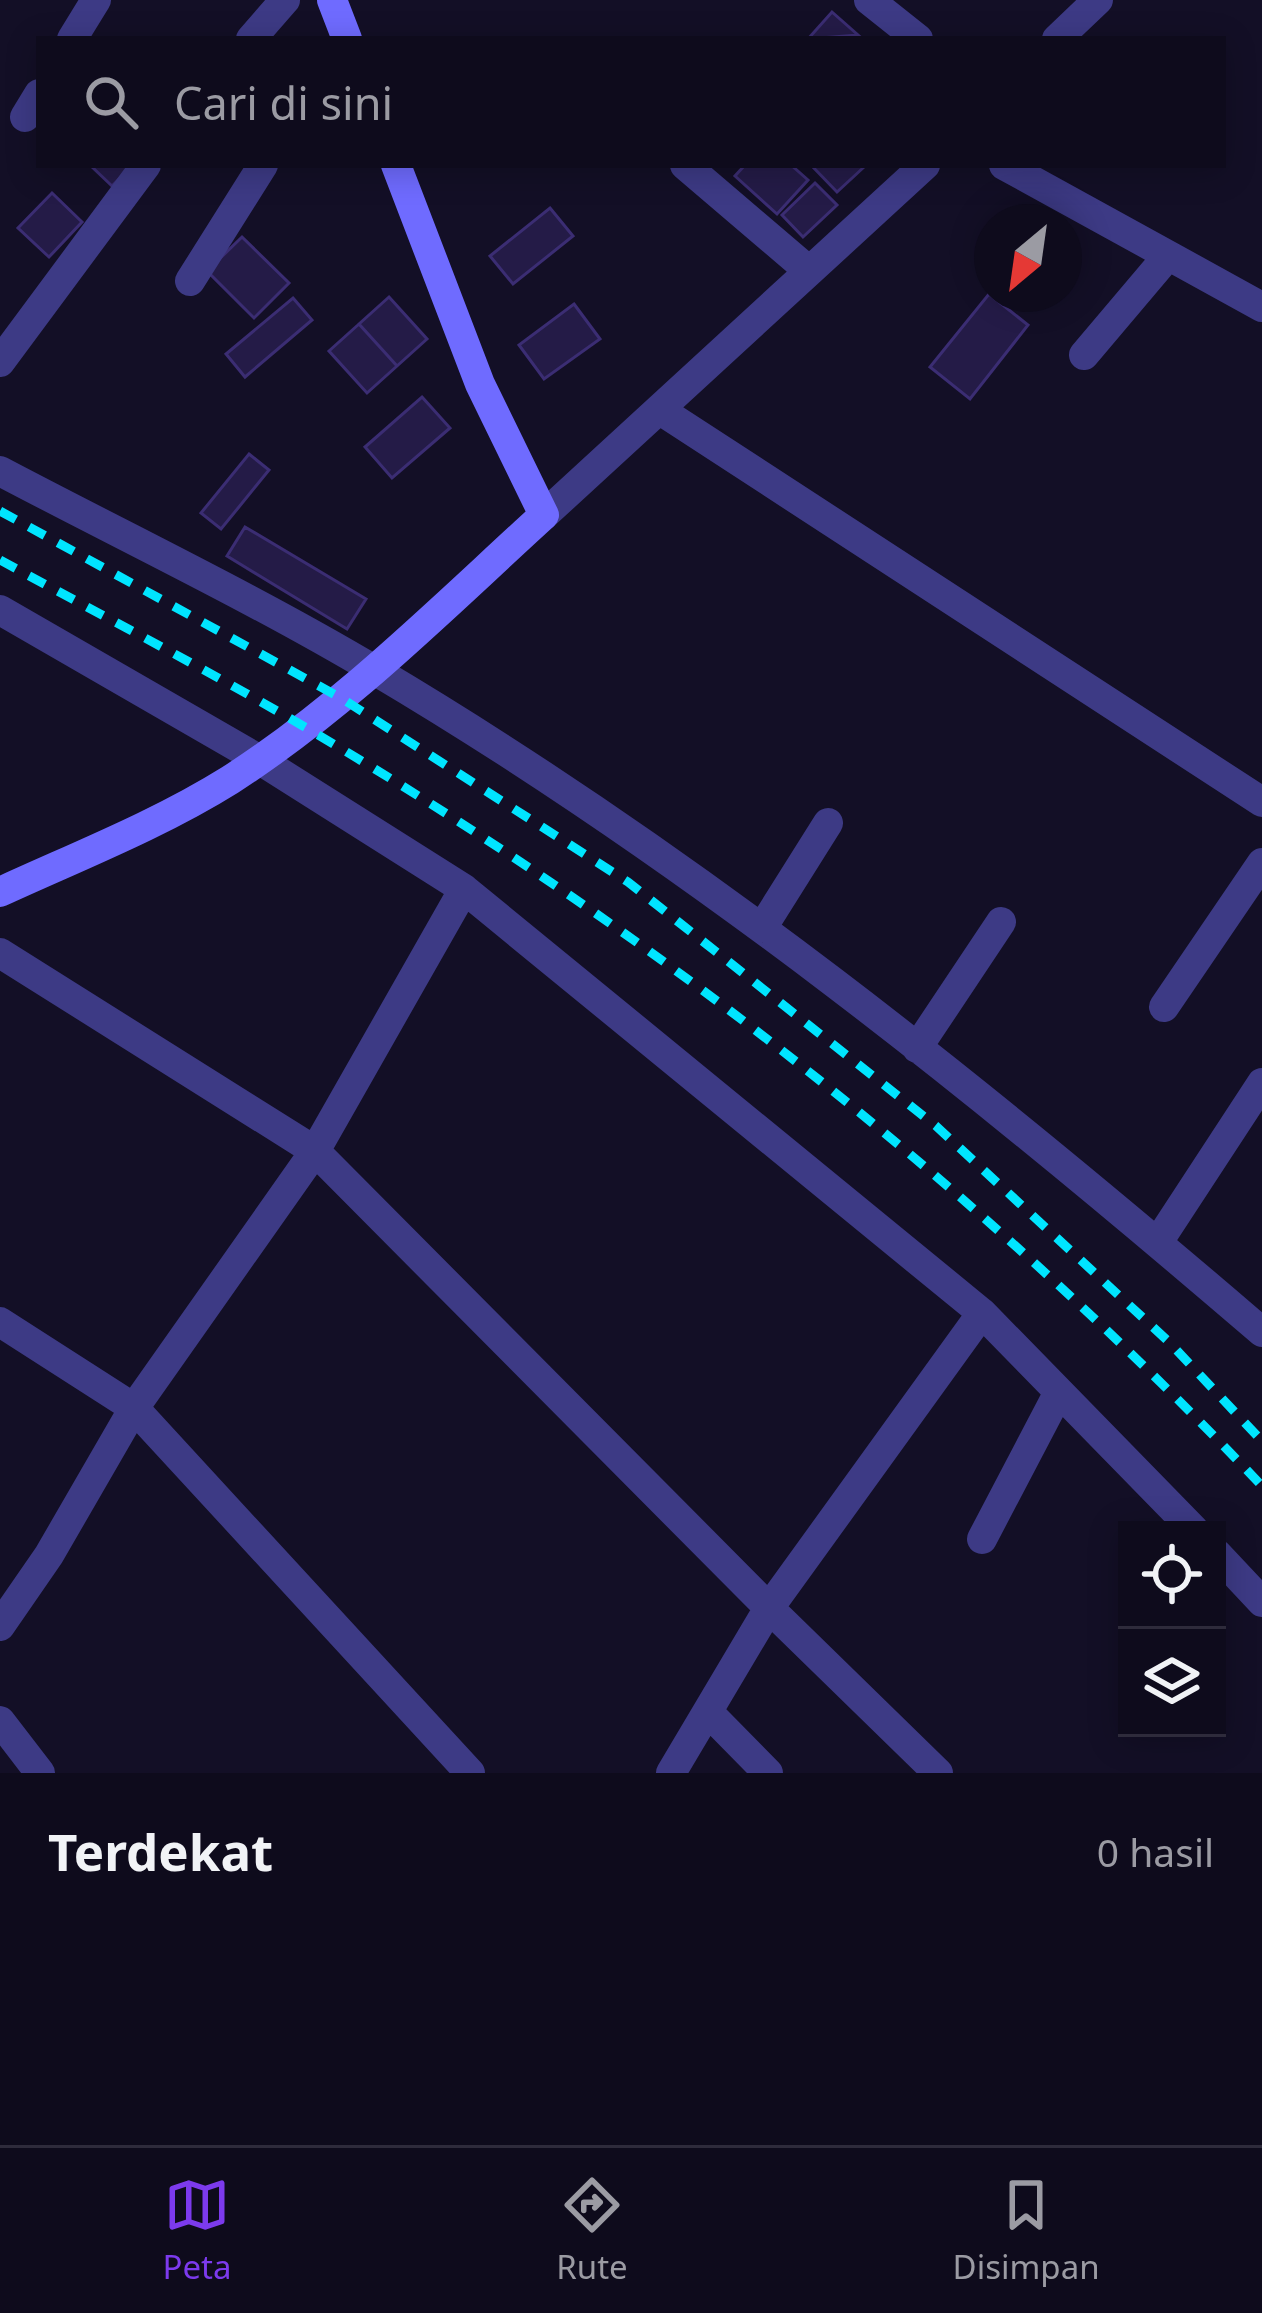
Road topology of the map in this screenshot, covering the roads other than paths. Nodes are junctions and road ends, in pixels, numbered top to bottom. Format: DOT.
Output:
graph roads {
  1 [pos="96,0"];
  2 [pos="285,0"];
  3 [pos="332,0"];
  4 [pos="869,0"];
  5 [pos="1098,0"];
  6 [pos="74,36"];
  7 [pos="254,36"];
  8 [pos="346,36"];
  9 [pos="914,36"];
  10 [pos="1060,36"];
  11 [pos="144,168"];
  12 [pos="261,168"];
  13 [pos="397,168"];
  14 [pos="689,168"];
  15 [pos="922,168"];
  16 [pos="1009,168"];
  17 [pos="1166,258"];
  18 [pos="808,270"];
  19 [pos="190,281"];
  20 [pos="1262,307"];
  21 [pos="1084,355"];
  22 [pos="0,362"];
  23 [pos="660,410"];
  24 [pos="0,471"];
  25 [pos="544,515"];
  26 [pos="0,610"];
  27 [pos="374,670"];
  28 [pos="260,760"];
  29 [pos="1262,802"];
  30 [pos="828,823"];
  31 [pos="1262,863"];
  32 [pos="464,889"];
  33 [pos="0,892"];
  34 [pos="1000,922"];
  35 [pos="763,928"];
  36 [pos="0,953"];
  37 [pos="1164,1007"];
  38 [pos="917,1048"];
  39 [pos="1262,1083"];
  40 [pos="315,1151"];
  41 [pos="1158,1242"];
  42 [pos="982,1313"];
  43 [pos="0,1322"];
  44 [pos="1262,1332"];
  45 [pos="1059,1392"];
  46 [pos="134,1408"];
  47 [pos="1185,1521"];
  48 [pos="982,1539"];
  49 [pos="1226,1563"];
  50 [pos="1262,1601"];
  51 [pos="769,1608"];
  52 [pos="0,1626"];
  53 [pos="707,1712"];
  54 [pos="0,1720"];
  55 [pos="40,1773"];
  56 [pos="470,1773"];
  57 [pos="671,1773"];
  58 [pos="768,1773"];
  59 [pos="938,1773"];
  1 -- 6 [label="street"];
  2 -- 7 [label="street"];
  3 -- 8 [label="street"];
  4 -- 9 [label="street"];
  5 -- 10 [label="street"];
  11 -- 22 [label="street"];
  12 -- 19 [label="street"];
  13 -- 25 [label="street"];
  14 -- 18 [label="street"];
  15 -- 18 [label="street"];
  16 -- 17 [label="street"];
  17 -- 20 [label="street"];
  17 -- 21 [label="street"];
  18 -- 23 [label="street"];
  23 -- 25 [label="street"];
  23 -- 29 [label="street"];
  24 -- 27 [label="street"];
  25 -- 27 [label="street"];
  26 -- 28 [label="street"];
  27 -- 28 [label="street"];
  27 -- 35 [label="street"];
  28 -- 32 [label="street"];
  28 -- 33 [label="street"];
  30 -- 35 [label="street"];
  31 -- 37 [label="street"];
  32 -- 40 [label="street"];
  32 -- 42 [label="street"];
  34 -- 38 [label="street"];
  35 -- 38 [label="street"];
  36 -- 40 [label="street"];
  38 -- 41 [label="street"];
  39 -- 41 [label="street"];
  40 -- 46 [label="street"];
  40 -- 51 [label="street"];
  41 -- 44 [label="street"];
  42 -- 45 [label="street"];
  42 -- 51 [label="street"];
  43 -- 46 [label="street"];
  45 -- 47 [label="street"];
  45 -- 48 [label="street"];
  46 -- 52 [label="street"];
  46 -- 56 [label="street"];
  49 -- 50 [label="street"];
  51 -- 53 [label="street"];
  51 -- 59 [label="street"];
  53 -- 57 [label="street"];
  53 -- 58 [label="street"];
  54 -- 55 [label="street"];
}
